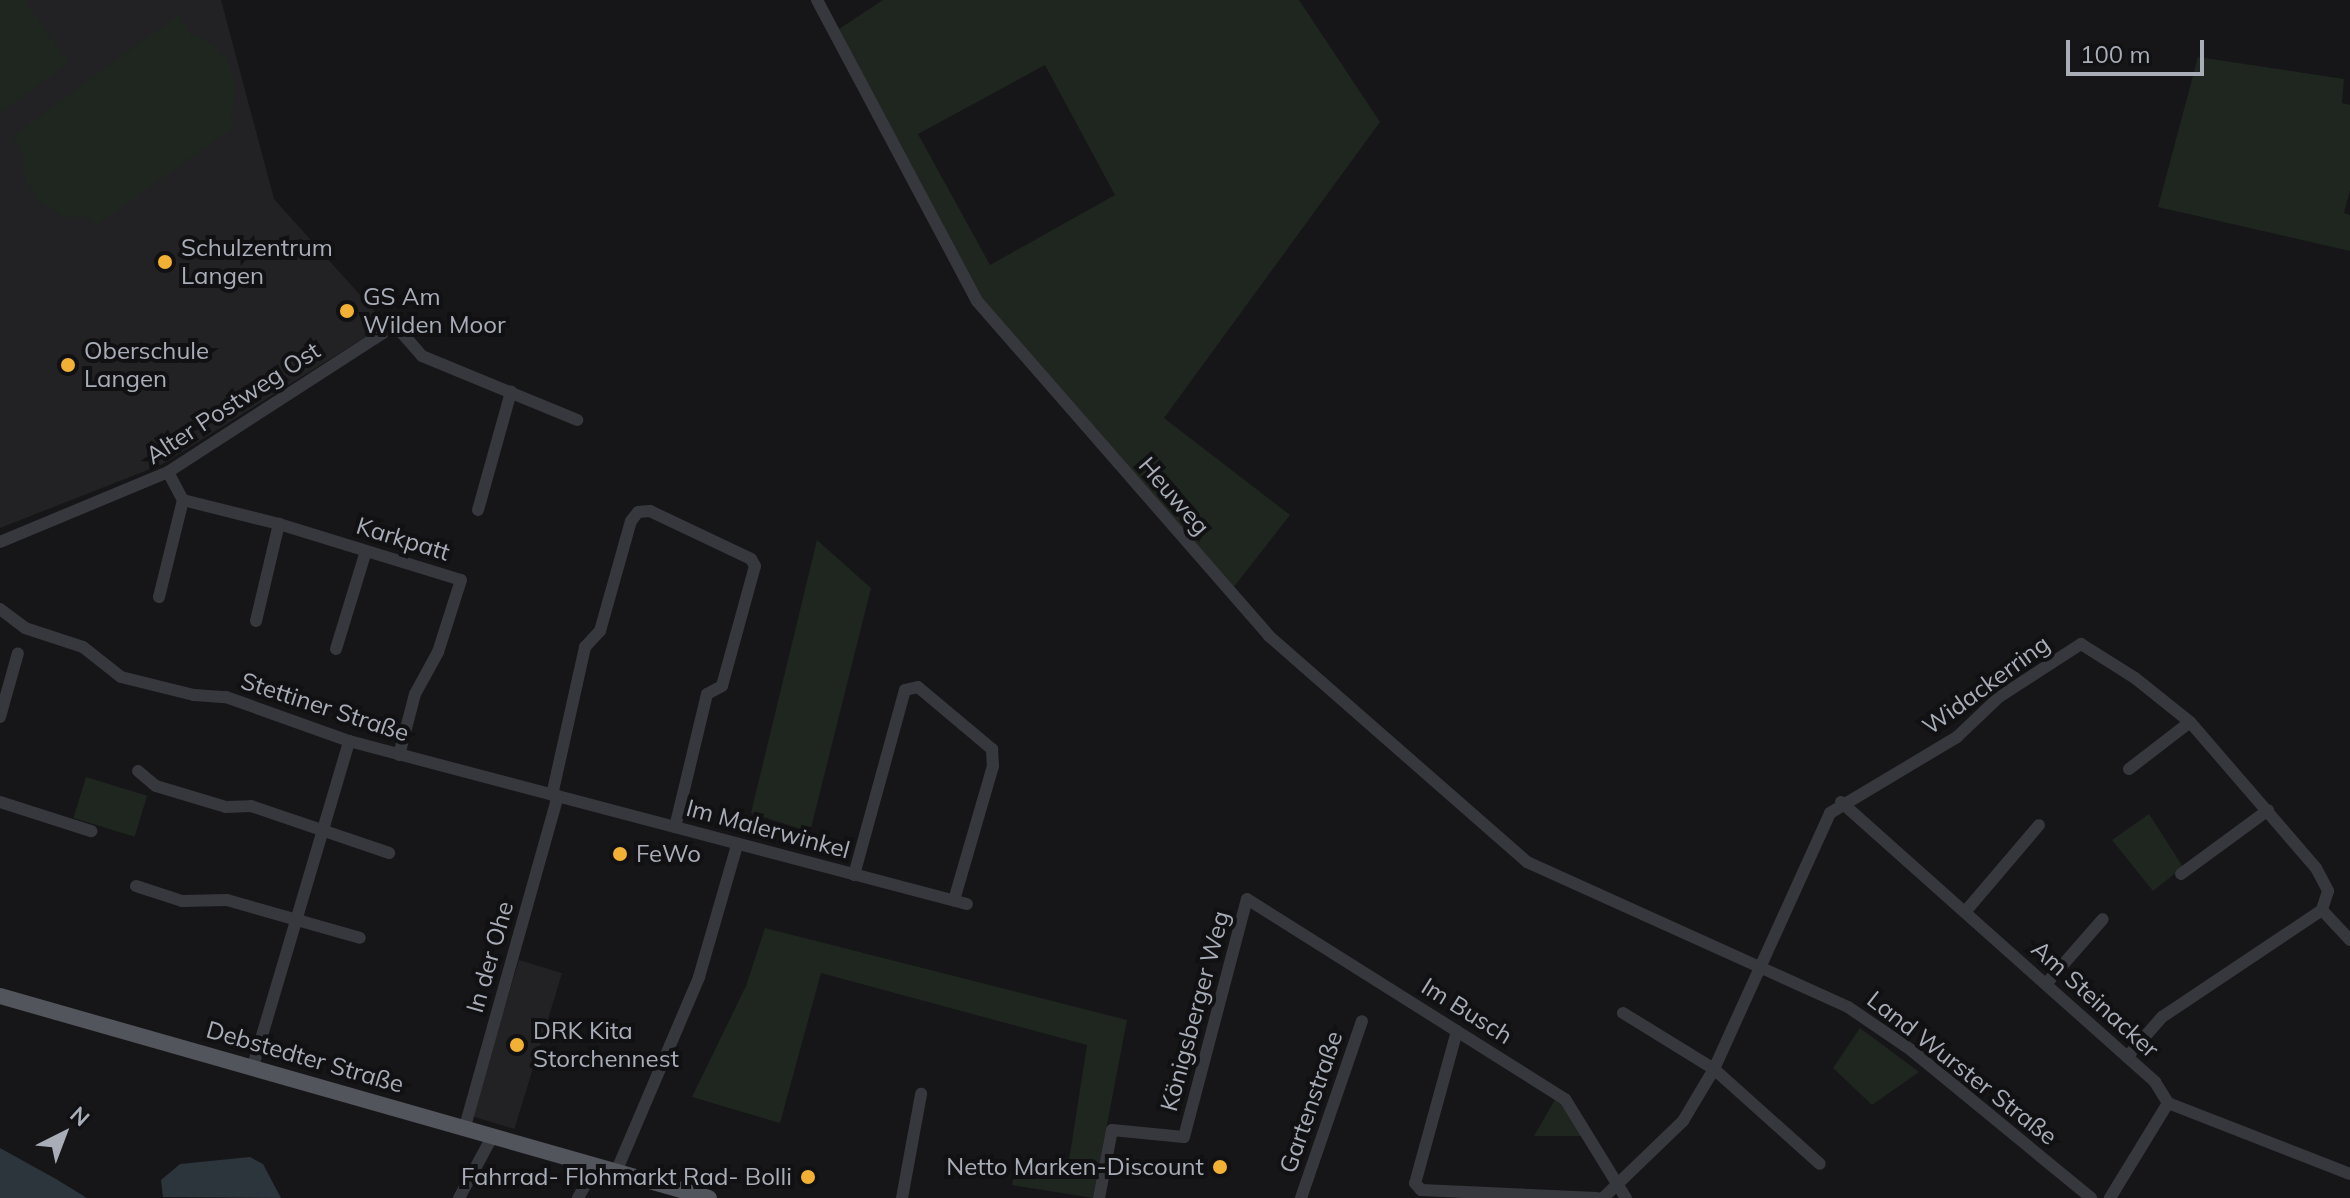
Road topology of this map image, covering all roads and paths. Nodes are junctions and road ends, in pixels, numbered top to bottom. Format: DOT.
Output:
graph roads {
  1 [pos="817,0"];
  2 [pos="511,392"];
  3 [pos="577,420"];
  4 [pos="168,472"];
  5 [pos="183,500"];
  6 [pos="478,510"];
  7 [pos="279,524"];
  8 [pos="0,542"];
  9 [pos="366,551"];
  10 [pos="159,597"];
  11 [pos="0,609"];
  12 [pos="256,621"];
  13 [pos="336,649"];
  14 [pos="18,653"];
  15 [pos="0,717"];
  16 [pos="2190,722"];
  17 [pos="349,741"];
  18 [pos="399,755"];
  19 [pos="2129,769"];
  20 [pos="138,771"];
  21 [pos="555,796"];
  22 [pos="0,802"];
  23 [pos="1841,802"];
  24 [pos="2268,810"];
  25 [pos="2039,825"];
  26 [pos="675,827"];
  27 [pos="321,830"];
  28 [pos="91,831"];
  29 [pos="737,845"];
  30 [pos="389,853"];
  31 [pos="2181,874"];
  32 [pos="854,875"];
  33 [pos="136,886"];
  34 [pos="1247,899"];
  35 [pos="1623,907"];
  36 [pos="2322,910"];
  37 [pos="1965,912"];
  38 [pos="295,918"];
  39 [pos="2103,919"];
  40 [pos="360,938"];
  41 [pos="2350,940"];
  42 [pos="1762,965"];
  43 [pos="2046,984"];
  44 [pos="0,996"];
  45 [pos="1623,1013"];
  46 [pos="1362,1021"];
  47 [pos="1457,1031"];
  48 [pos="2127,1057"];
  49 [pos="253,1066"];
  50 [pos="1714,1069"];
  51 [pos="921,1094"];
  52 [pos="2168,1103"];
  53 [pos="464,1130"];
  54 [pos="492,1137"];
  55 [pos="1820,1164"];
  56 [pos="596,1166"];
  57 [pos="616,1172"];
  58 [pos="2350,1174"];
  59 [pos="1617,1183"];
  60 [pos="459,1198"];
  61 [pos="578,1198"];
  62 [pos="709,1198"];
  63 [pos="902,1198"];
  64 [pos="1099,1198"];
  65 [pos="1301,1198"];
  66 [pos="1600,1198"];
  67 [pos="1626,1198"];
  68 [pos="2091,1198"];
  69 [pos="2110,1198"];
  1 -- 35 [label="street, Heuweg"];
  2 -- 3 [label="street"];
  2 -- 4 [label="street, Alter Postweg Ost"];
  2 -- 6 [label="street"];
  4 -- 5 [label="street"];
  4 -- 8 [label="street, Alter Postweg Ost"];
  5 -- 7 [label="street, Karkpatt"];
  5 -- 10 [label="street"];
  7 -- 9 [label="street, Karkpatt"];
  7 -- 12 [label="street"];
  9 -- 13 [label="street"];
  9 -- 18 [label="street, Karkpatt"];
  11 -- 17 [label="street, Stettiner Straße"];
  14 -- 15 [label="street"];
  16 -- 19 [label="street"];
  16 -- 23 [label="street, Widackerring"];
  16 -- 24 [label="street, Widackerring"];
  17 -- 18 [label="street, Stettiner Straße"];
  17 -- 27 [label="street"];
  18 -- 21 [label="street, Stettiner Straße"];
  20 -- 27 [label="street"];
  21 -- 26 [label="street, Im Malerwinkel"];
  21 -- 26 [label="street, In der Ohe"];
  21 -- 53 [label="street, In der Ohe"];
  22 -- 28 [label="street"];
  23 -- 37 [label="street, Am Steinacker"];
  23 -- 42 [label="street"];
  24 -- 31 [label="street"];
  24 -- 36 [label="street, Widackerring"];
  25 -- 37 [label="street"];
  26 -- 29 [label="street, Im Malerwinkel"];
  27 -- 30 [label="street"];
  27 -- 38 [label="street"];
  29 -- 32 [label="street, Im Malerwinkel"];
  29 -- 57 [label="street"];
  32 -- 32 [label="street, Im Malerwinkel"];
  33 -- 38 [label="street"];
  34 -- 47 [label="street, Im Busch"];
  34 -- 64 [label="street, Königsberger Weg"];
  35 -- 42 [label="street, Land Wurster Straße"];
  36 -- 41 [label="street"];
  36 -- 48 [label="street"];
  37 -- 43 [label="street, Am Steinacker"];
  38 -- 40 [label="street"];
  38 -- 49 [label="street"];
  39 -- 43 [label="street"];
  42 -- 50 [label="street"];
  42 -- 68 [label="street, Land Wurster Straße"];
  43 -- 48 [label="street, Am Steinacker"];
  44 -- 49 [label="main road, Debstedter Straße"];
  45 -- 50 [label="street"];
  46 -- 65 [label="street, Gartenstraße"];
  47 -- 59 [label="street, Im Busch"];
  47 -- 66 [label="street"];
  48 -- 52 [label="street, Am Steinacker"];
  49 -- 53 [label="main road, Debstedter Straße"];
  50 -- 55 [label="street"];
  50 -- 59 [label="street"];
  51 -- 63 [label="street"];
  52 -- 58 [label="street"];
  52 -- 69 [label="street"];
  53 -- 54 [label="main road, Debstedter Straße"];
  54 -- 56 [label="main road, Debstedter Straße"];
  54 -- 60 [label="street"];
  56 -- 57 [label="main road, Debstedter Straße"];
  56 -- 61 [label="street"];
  57 -- 62 [label="main road, Debstedter Straße"];
  59 -- 66 [label="street"];
  59 -- 67 [label="street, Im Busch"];
}
